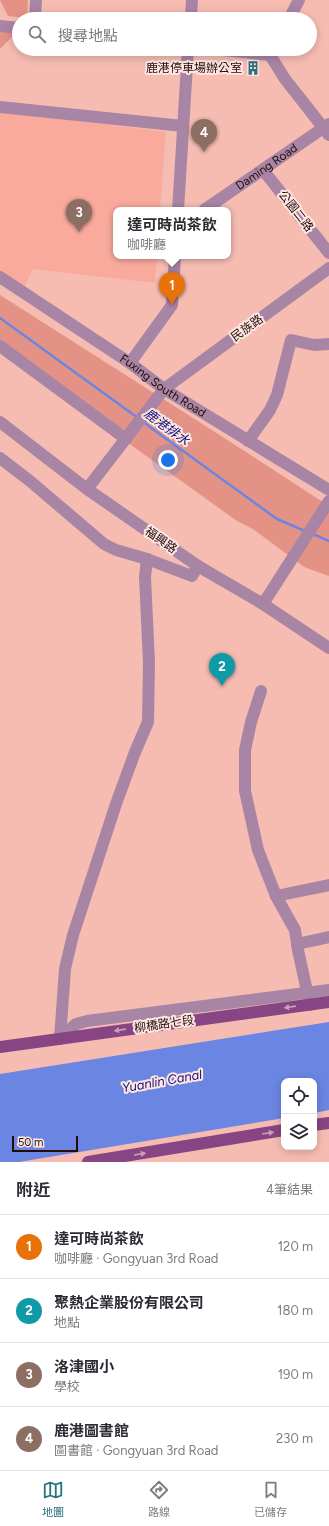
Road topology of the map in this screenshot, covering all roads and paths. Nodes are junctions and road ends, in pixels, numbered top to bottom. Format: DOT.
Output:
graph roads {
  1 [pos="36,0"];
  2 [pos="192,0"];
  3 [pos="298,0"];
  4 [pos="35,12"];
  5 [pos="191,12"];
  6 [pos="292,12"];
  7 [pos="0,26"];
  8 [pos="12,27"];
  9 [pos="188,56"];
  10 [pos="274,56"];
  11 [pos="0,107"];
  12 [pos="183,126"];
  13 [pos="327,129"];
  14 [pos="263,170"];
  15 [pos="178,207"];
  16 [pos="208,207"];
  17 [pos="329,253"];
  18 [pos="175,259"];
  19 [pos="329,268"];
  20 [pos="0,277"];
  21 [pos="329,344"];
  22 [pos="0,346"];
  23 [pos="130,363"];
  24 [pos="164,389"];
  25 [pos="0,422"];
  26 [pos="126,440"];
  27 [pos="248,441"];
  28 [pos="0,458"];
  29 [pos="87,489"];
  30 [pos="329,490"];
  31 [pos="329,501"];
  32 [pos="147,559"];
  33 [pos="198,566"];
  34 [pos="263,604"];
  35 [pos="329,648"];
  36 [pos="261,691"];
  37 [pos="329,885"];
  38 [pos="276,896"];
  39 [pos="329,937"];
  40 [pos="297,944"];
  41 [pos="329,990"];
  42 [pos="309,999"];
  43 [pos="329,1002"];
  44 [pos="60,1038"];
  45 [pos="0,1047"];
  46 [pos="329,1123"];
  47 [pos="317,1125"];
  48 [pos="281,1130"];
  49 [pos="88,1162"];
  1 -- 4 [label="street"];
  2 -- 5 [label="street"];
  3 -- 6 [label="street"];
  7 -- 8 [label="street"];
  9 -- 12 [label="street"];
  10 -- 13 [label="street"];
  11 -- 12 [label="street"];
  12 -- 15 [label="street"];
  13 -- 14 [label="street, Daming Road"];
  14 -- 16 [label="street, Daming Road"];
  14 -- 17 [label="street, 公園二路"];
  18 -- 23 [label="street"];
  19 -- 24 [label="street, 民族路"];
  20 -- 23 [label="street, Fuxing South Road"];
  21 -- 27 [label="street"];
  22 -- 26 [label="street"];
  23 -- 24 [label="street, Fuxing South Road"];
  24 -- 26 [label="street, 民族路"];
  24 -- 27 [label="street, Fuxing South Road"];
  25 -- 29 [label="street, 福興路"];
  26 -- 29 [label="street, 民族路"];
  27 -- 30 [label="street, Fuxing South Road"];
  28 -- 32 [label="street"];
  29 -- 33 [label="street, 福興路"];
  31 -- 34 [label="street"];
  32 -- 33 [label="street"];
  32 -- 44 [label="street"];
  33 -- 34 [label="street, 福興路"];
  34 -- 35 [label="street, 福興路"];
  36 -- 38 [label="street"];
  37 -- 38 [label="street"];
  38 -- 40 [label="street"];
  39 -- 40 [label="street"];
  40 -- 42 [label="street"];
  41 -- 42 [label="street"];
  42 -- 43 [label="main road, 柳橋路七段"];
  42 -- 44 [label="main road, 柳橋路七段"];
  44 -- 45 [label="main road, 柳橋路七段"];
  46 -- 47 [label="main road"];
  49 -- 48 [label="main road, one-way"];
}
